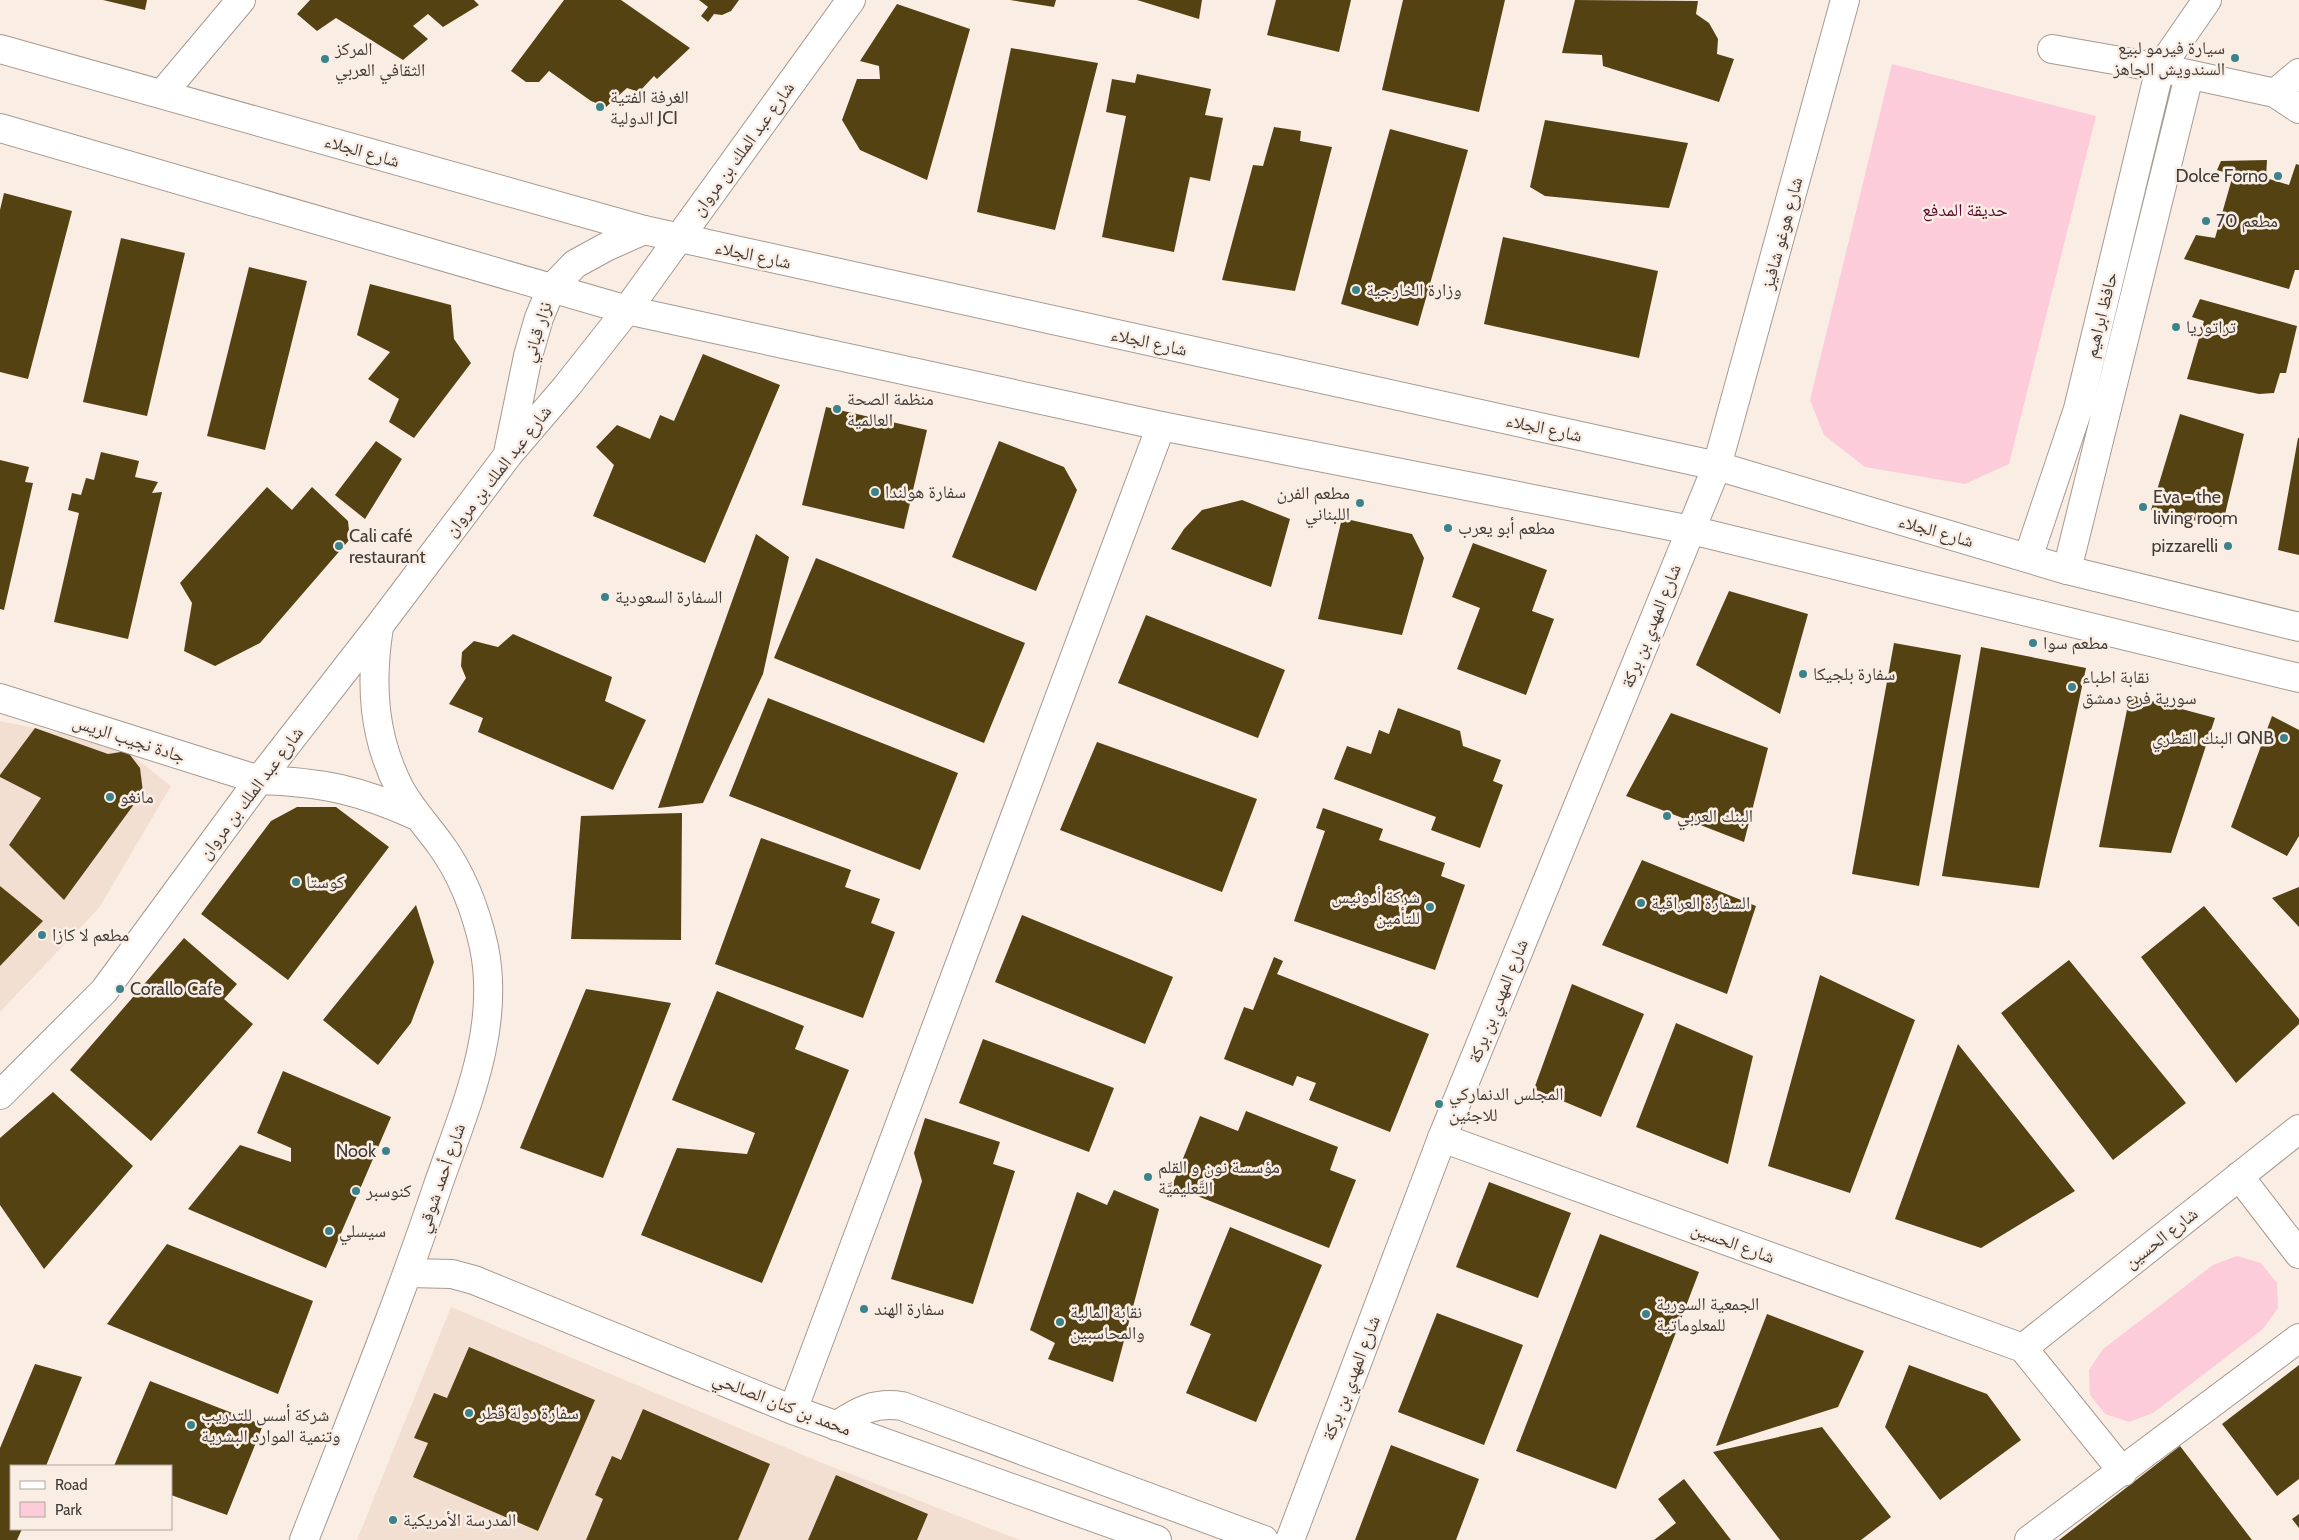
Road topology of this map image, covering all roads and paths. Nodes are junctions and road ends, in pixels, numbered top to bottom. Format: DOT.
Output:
graph roads {
  1 [pos="241,0"];
  2 [pos="851,0"];
  3 [pos="1845,0"];
  4 [pos="2208,0"];
  5 [pos="2052,48"];
  6 [pos="0,49"];
  7 [pos="2160,68"];
  8 [pos="2299,73"];
  9 [pos="2189,76"];
  10 [pos="2275,93"];
  11 [pos="162,94"];
  12 [pos="2299,109"];
  13 [pos="0,128"];
  14 [pos="644,230"];
  15 [pos="678,238"];
  16 [pos="551,289"];
  17 [pos="627,310"];
  18 [pos="1161,426"];
  19 [pos="508,455"];
  20 [pos="1717,466"];
  21 [pos="1691,530"];
  22 [pos="2028,558"];
  23 [pos="2067,570"];
  24 [pos="379,626"];
  25 [pos="2299,627"];
  26 [pos="2299,678"];
  27 [pos="0,698"];
  28 [pos="259,780"];
  29 [pos="418,816"];
  30 [pos="0,1095"];
  31 [pos="2299,1128"];
  32 [pos="1442,1138"];
  33 [pos="2239,1176"];
  34 [pos="2299,1254"];
  35 [pos="408,1273"];
  36 [pos="2299,1338"];
  37 [pos="2023,1348"];
  38 [pos="793,1410"];
  39 [pos="836,1426"];
  40 [pos="2123,1472"];
  41 [pos="304,1540"];
  42 [pos="1156,1540"];
  43 [pos="1264,1540"];
  44 [pos="1290,1540"];
  45 [pos="2029,1540"];
  1 -- 11 [label="street"];
  2 -- 15 [label="street, شارع عبد الملك بن مروان"];
  3 -- 20 [label="street, شارع هوغو شافيز"];
  4 -- 7 [label="street"];
  5 -- 7 [label="street"];
  6 -- 11 [label="street, شارع الجلاء"];
  7 -- 9 [label="street"];
  7 -- 22 [label="street, حافظ ابراهيم"];
  8 -- 10 [label="street"];
  9 -- 10 [label="street"];
  9 -- 23 [label="street"];
  10 -- 12 [label="street"];
  11 -- 14 [label="street, شارع الجلاء"];
  13 -- 16 [label="street"];
  14 -- 15 [label="street, شارع الجلاء"];
  14 -- 16 [label="street, نزار قباني"];
  15 -- 17 [label="street, شارع عبد الملك بن مروان"];
  15 -- 20 [label="street, شارع الجلاء"];
  16 -- 17 [label="street"];
  16 -- 19 [label="street, نزار قباني"];
  17 -- 18 [label="street"];
  17 -- 19 [label="street, شارع عبد الملك بن مروان"];
  18 -- 21 [label="street"];
  18 -- 38 [label="street"];
  19 -- 24 [label="street, شارع عبد الملك بن مروان"];
  20 -- 21 [label="street, شارع المهدي بن بركة"];
  20 -- 22 [label="street, شارع الجلاء"];
  21 -- 26 [label="street"];
  21 -- 32 [label="street, شارع المهدي بن بركة"];
  22 -- 23 [label="street, شارع الجلاء"];
  23 -- 25 [label="street, شارع الجلاء"];
  24 -- 28 [label="street, شارع عبد الملك بن مروان"];
  24 -- 29 [label="street, شارع أحمد شوقي"];
  27 -- 28 [label="street, جادة نجيب الريس"];
  28 -- 29 [label="street, شارع أحمد شوقي"];
  28 -- 30 [label="street, شارع عبد الملك بن مروان"];
  29 -- 35 [label="street, شارع أحمد شوقي"];
  31 -- 33 [label="street, شارع الحسين"];
  32 -- 37 [label="street, شارع الحسين"];
  32 -- 44 [label="street, شارع المهدي بن بركة"];
  33 -- 34 [label="street"];
  33 -- 37 [label="street, شارع الحسين"];
  35 -- 38 [label="street, محمد بن كنان الصالحي"];
  35 -- 41 [label="street, شارع أحمد شوقي"];
  36 -- 40 [label="street"];
  37 -- 40 [label="street"];
  38 -- 39 [label="street, محمد بن كنان الصالحي"];
  39 -- 42 [label="street, محمد بن كنان الصالحي"];
  39 -- 43 [label="street"];
  40 -- 45 [label="street"];
}
